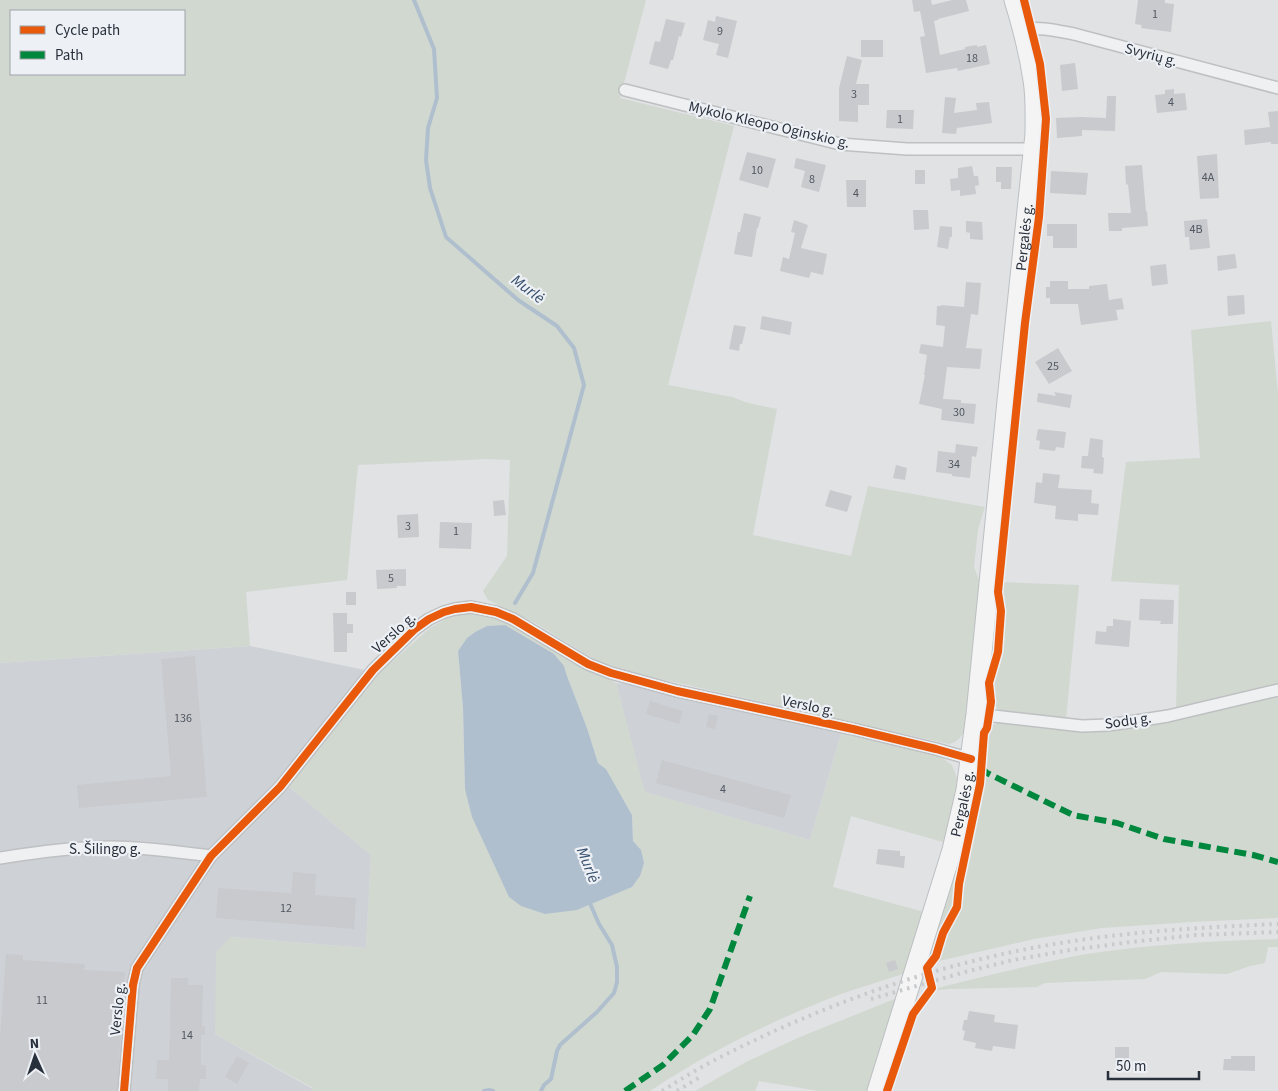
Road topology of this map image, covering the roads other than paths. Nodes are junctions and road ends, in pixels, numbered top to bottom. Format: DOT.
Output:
graph roads {
  1 [pos="1014,0"];
  2 [pos="1022,30"];
  3 [pos="1278,88"];
  4 [pos="625,90"];
  5 [pos="1034,150"];
  6 [pos="1278,690"];
  7 [pos="976,714"];
  8 [pos="971,759"];
  9 [pos="211,856"];
  10 [pos="0,858"];
  11 [pos="124,1091"];
  12 [pos="877,1091"];
  1 -- 2 [label="main road, Pergalės g."];
  2 -- 3 [label="street, Svyrių g."];
  2 -- 5 [label="main road, Pergalės g."];
  4 -- 5 [label="street, Mykolo Kleopo Oginskio g."];
  5 -- 7 [label="main road, Pergalės g."];
  6 -- 7 [label="street, Sodų g."];
  7 -- 8 [label="main road, Pergalės g."];
  8 -- 9 [label="street, Verslo g."];
  8 -- 12 [label="main road, Pergalės g."];
  9 -- 10 [label="street, S. Šilingo g."];
  9 -- 11 [label="street, Verslo g."];
}
